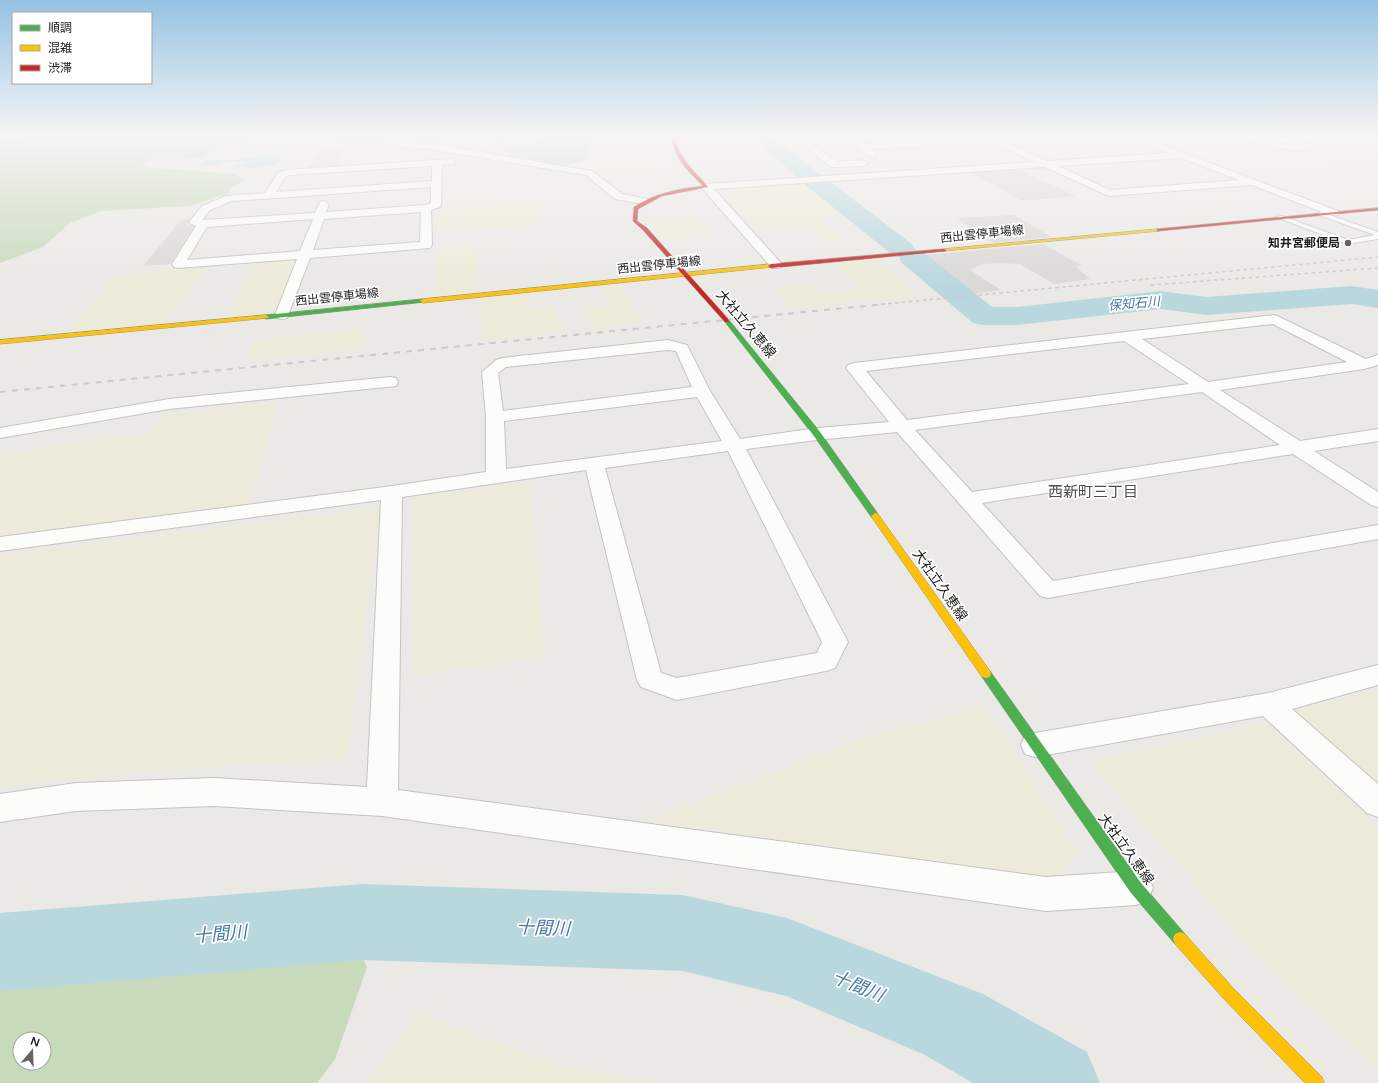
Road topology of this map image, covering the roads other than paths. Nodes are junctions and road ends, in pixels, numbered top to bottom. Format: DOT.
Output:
graph roads {
  1 [pos="436,184"];
  2 [pos="275,185"];
  3 [pos="330,185"];
  4 [pos="428,185"];
  5 [pos="603,185"];
  6 [pos="704,185"];
  7 [pos="743,185"];
  8 [pos="1091,185"];
  9 [pos="1219,185"];
  10 [pos="1259,185"];
  11 [pos="706,187"];
  12 [pos="328,191"];
  13 [pos="269,195"];
  14 [pos="643,201"];
  15 [pos="1378,209"];
  16 [pos="1334,213"];
  17 [pos="426,214"];
  18 [pos="1321,214"];
  19 [pos="319,216"];
  20 [pos="1280,217"];
  21 [pos="412,220"];
  22 [pos="203,224"];
  23 [pos="329,227"];
  24 [pos="310,228"];
  25 [pos="211,235"];
  26 [pos="1378,235"];
  27 [pos="196,236"];
  28 [pos="305,254"];
  29 [pos="776,265"];
  30 [pos="685,274"];
  31 [pos="282,315"];
  32 [pos="1127,336"];
  33 [pos="0,342"];
  34 [pos="1371,362"];
  35 [pos="390,382"];
  36 [pos="1205,386"];
  37 [pos="702,391"];
  38 [pos="495,417"];
  39 [pos="902,426"];
  40 [pos="0,433"];
  41 [pos="816,434"];
  42 [pos="1378,435"];
  43 [pos="734,445"];
  44 [pos="1297,448"];
  45 [pos="594,464"];
  46 [pos="496,476"];
  47 [pos="392,492"];
  48 [pos="967,499"];
  49 [pos="1378,501"];
  50 [pos="1378,532"];
  51 [pos="0,544"];
  52 [pos="1378,675"];
  53 [pos="1268,704"];
  54 [pos="1035,744"];
  55 [pos="382,802"];
  56 [pos="1378,803"];
  57 [pos="0,808"];
  58 [pos="1136,888"];
  59 [pos="1316,1083"];
  1 -- 17 [label="street"];
  2 -- 13 [label="street"];
  3 -- 12 [label="street"];
  4 -- 12 [label="street"];
  5 -- 14 [label="street"];
  6 -- 11 [label="main road"];
  7 -- 11 [label="street"];
  8 -- 9 [label="street"];
  10 -- 16 [label="street"];
  11 -- 14 [label="main road"];
  11 -- 29 [label="street"];
  12 -- 13 [label="street"];
  12 -- 19 [label="street"];
  13 -- 22 [label="street"];
  14 -- 30 [label="main road, 大社立久恵線"];
  15 -- 16 [label="main road, 西出雲停車場線"];
  16 -- 18 [label="main road, 西出雲停車場線"];
  17 -- 19 [label="street"];
  17 -- 21 [label="street"];
  17 -- 28 [label="street"];
  18 -- 20 [label="main road, 西出雲停車場線"];
  18 -- 26 [label="lane"];
  19 -- 22 [label="street"];
  19 -- 24 [label="street"];
  20 -- 26 [label="lane"];
  20 -- 29 [label="main road, 西出雲停車場線"];
  22 -- 27 [label="street"];
  23 -- 24 [label="street"];
  24 -- 28 [label="street"];
  25 -- 27 [label="street"];
  27 -- 28 [label="street"];
  28 -- 31 [label="street"];
  29 -- 30 [label="main road, 西出雲停車場線"];
  30 -- 31 [label="main road, 西出雲停車場線"];
  30 -- 41 [label="main road, 大社立久恵線"];
  31 -- 33 [label="main road, 西出雲停車場線"];
  32 -- 34 [label="street"];
  32 -- 36 [label="street"];
  32 -- 39 [label="street"];
  34 -- 36 [label="street"];
  35 -- 40 [label="street"];
  36 -- 39 [label="street"];
  36 -- 44 [label="street"];
  37 -- 38 [label="street"];
  37 -- 38 [label="street"];
  37 -- 43 [label="street"];
  38 -- 46 [label="street"];
  39 -- 41 [label="street"];
  39 -- 48 [label="street"];
  41 -- 43 [label="street"];
  41 -- 54 [label="main road, 大社立久恵線"];
  42 -- 44 [label="street"];
  43 -- 45 [label="street"];
  43 -- 45 [label="street"];
  44 -- 48 [label="street"];
  44 -- 49 [label="street"];
  45 -- 46 [label="street"];
  46 -- 47 [label="street"];
  47 -- 51 [label="street"];
  47 -- 55 [label="street"];
  48 -- 50 [label="street"];
  52 -- 53 [label="street"];
  53 -- 54 [label="street"];
  53 -- 56 [label="street"];
  54 -- 58 [label="main road, 大社立久恵線"];
  55 -- 57 [label="street"];
  55 -- 58 [label="street"];
  58 -- 59 [label="main road, 大社立久恵線"];
}
